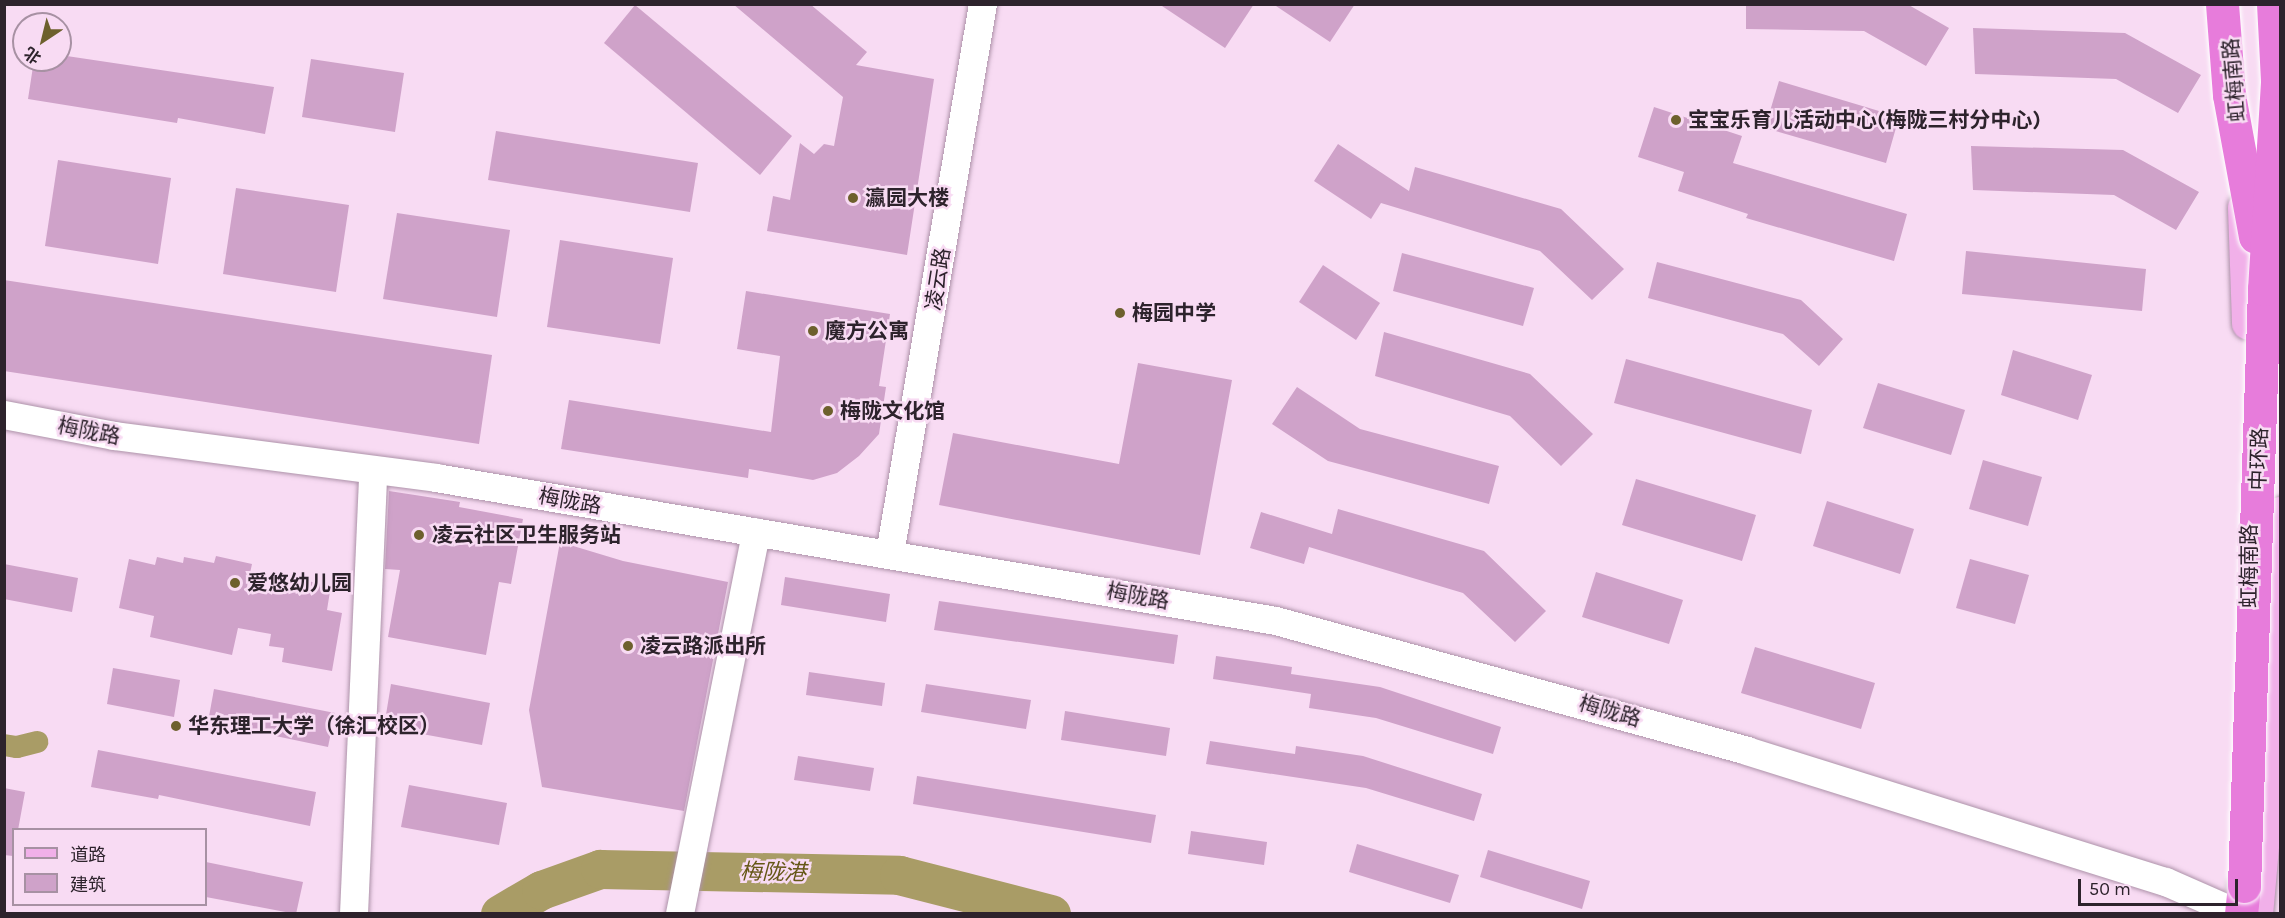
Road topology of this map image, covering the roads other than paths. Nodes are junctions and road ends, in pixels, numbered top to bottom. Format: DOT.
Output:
graph roads {
  1 [pos="983,4"];
  2 [pos="2222,4"];
  3 [pos="2228,4"];
  4 [pos="2272,4"];
  5 [pos="2280,184"];
  6 [pos="2248,252"];
  7 [pos="2280,255"];
  8 [pos="2264,289"];
  9 [pos="4,415"];
  10 [pos="373,472"];
  11 [pos="2280,513"];
  12 [pos="756,534"];
  13 [pos="890,554"];
  14 [pos="2278,655"];
  15 [pos="2244,708"];
  16 [pos="681,907"];
  17 [pos="2240,913"];
  18 [pos="354,914"];
  1 -- 13 [label="street, 凌云路"];
  2 -- 8 [label="highway, bridge"];
  3 -- 6 [label="main road, 虹梅南路"];
  4 -- 5 [label="main road, 虹梅南路"];
  4 -- 8 [label="highway, 中环路, bridge"];
  6 -- 7 [label="street"];
  6 -- 15 [label="main road, 虹梅南路"];
  8 -- 17 [label="highway, 中环路, bridge"];
  9 -- 10 [label="street, 梅陇路"];
  10 -- 12 [label="street, 梅陇路"];
  10 -- 18 [label="street"];
  11 -- 14 [label="main road, 虹梅南路"];
  12 -- 13 [label="street, 梅陇路"];
  12 -- 16 [label="street"];
  13 -- 17 [label="street, 梅陇路"];
  14 -- 15 [label="main road"];
  14 -- 17 [label="main road, 虹梅南路"];
  15 -- 17 [label="main road, 虹梅南路"];
}
